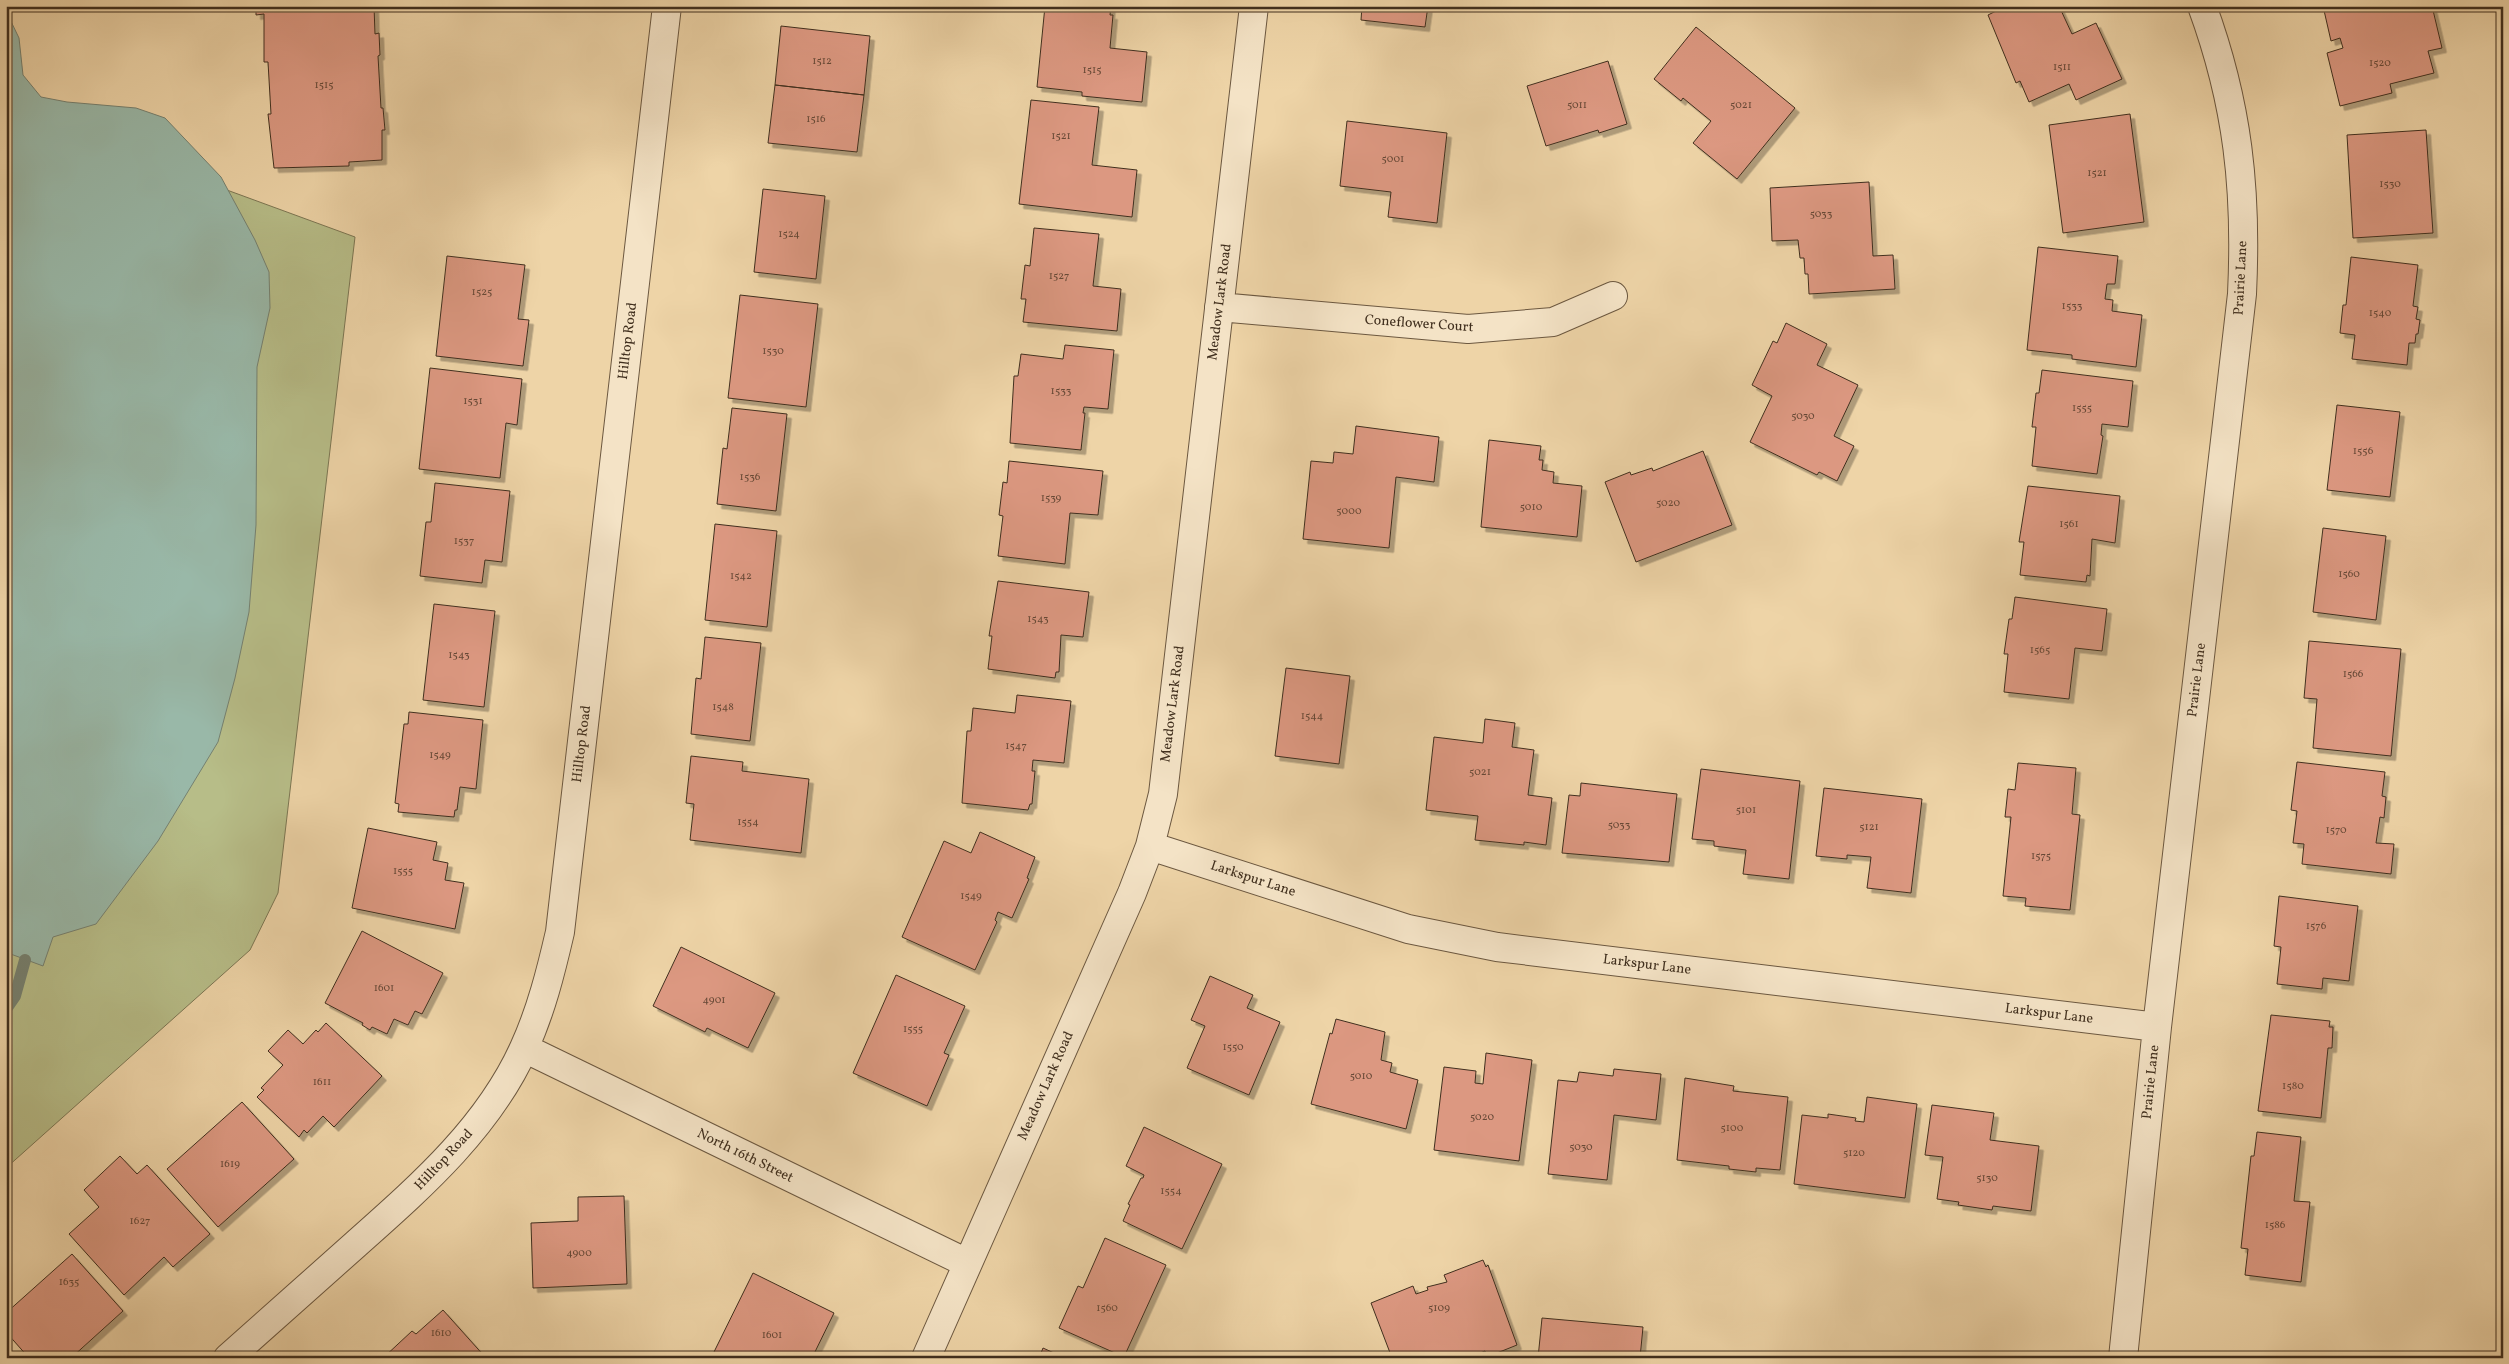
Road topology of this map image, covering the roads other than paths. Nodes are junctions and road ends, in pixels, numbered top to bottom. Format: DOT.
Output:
graph roads {
  1 [pos="667,6"];
  2 [pos="1254,6"];
  3 [pos="2202,6"];
  4 [pos="1613,296"];
  5 [pos="1219,308"];
  6 [pos="1150,846"];
  7 [pos="2157,1027"];
  8 [pos="524,1048"];
  9 [pos="967,1263"];
  10 [pos="228,1358"];
  11 [pos="926,1358"];
  12 [pos="2123,1358"];
  1 -- 8 [label="street, Hilltop Road"];
  2 -- 5 [label="street, Meadow Lark Road"];
  3 -- 7 [label="street, Prairie Lane"];
  4 -- 5 [label="street, Coneflower Court"];
  5 -- 6 [label="street, Meadow Lark Road"];
  6 -- 7 [label="street, Larkspur Lane"];
  6 -- 9 [label="street, Meadow Lark Road"];
  7 -- 12 [label="street, Prairie Lane"];
  8 -- 9 [label="street, North 16th Street"];
  8 -- 10 [label="street, Hilltop Road"];
  9 -- 11 [label="street, Meadow Lark Road"];
}
